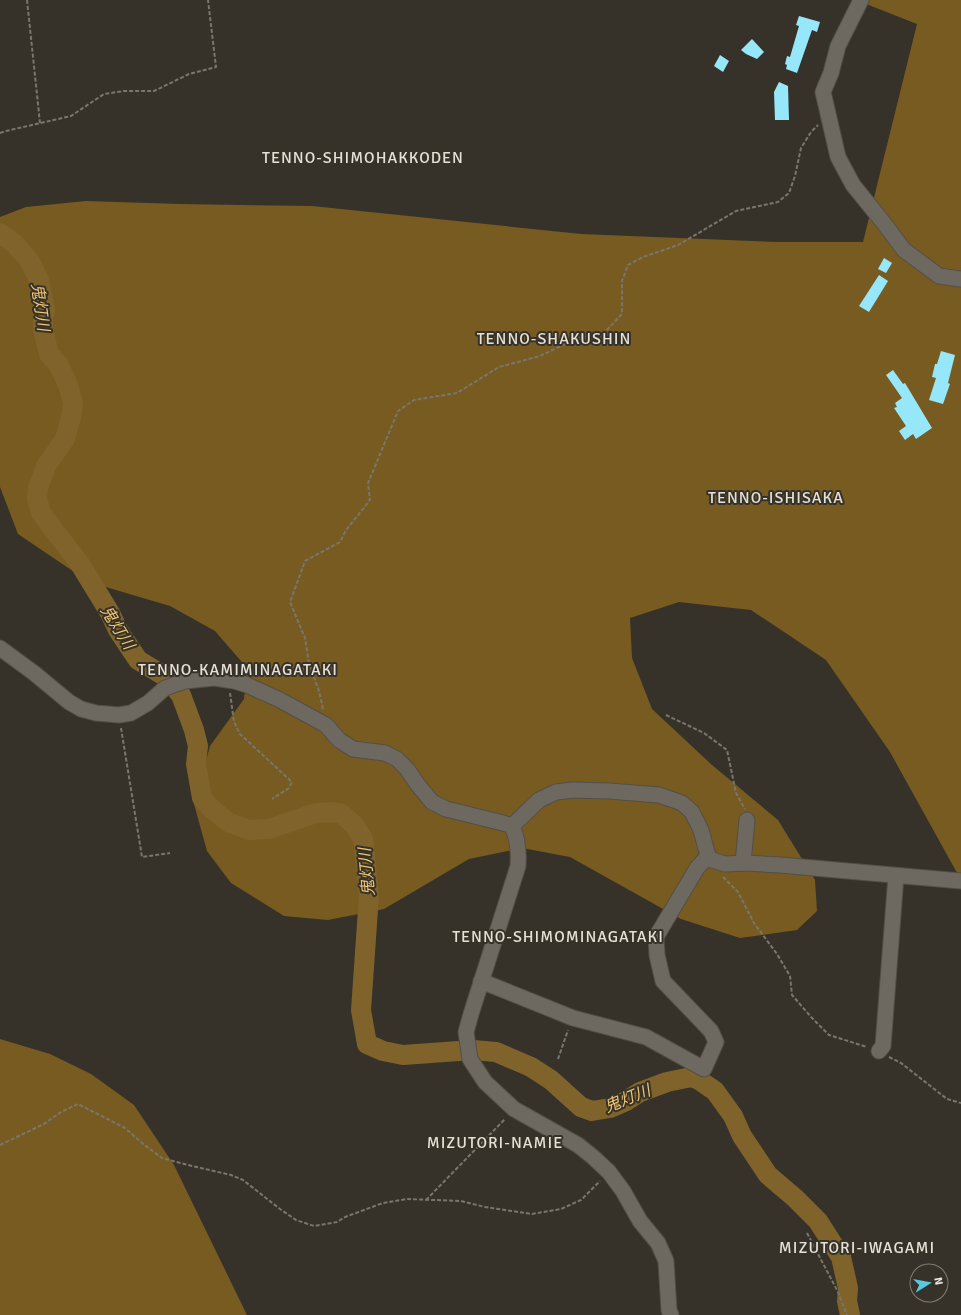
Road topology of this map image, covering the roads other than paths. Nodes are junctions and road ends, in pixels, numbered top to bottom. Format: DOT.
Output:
graph roads {
  1 [pos="861,0"];
  2 [pos="961,279"];
  3 [pos="0,648"];
  4 [pos="747,820"];
  5 [pos="512,826"];
  6 [pos="708,856"];
  7 [pos="743,863"];
  8 [pos="896,876"];
  9 [pos="961,881"];
  10 [pos="481,981"];
  11 [pos="879,1051"];
  12 [pos="671,1315"];
  1 -- 2 [label="street"];
  3 -- 5 [label="street"];
  4 -- 7 [label="street"];
  5 -- 6 [label="street"];
  5 -- 10 [label="street"];
  6 -- 7 [label="street"];
  6 -- 10 [label="street"];
  7 -- 8 [label="street"];
  8 -- 9 [label="street"];
  8 -- 11 [label="street"];
  10 -- 12 [label="street"];
}
